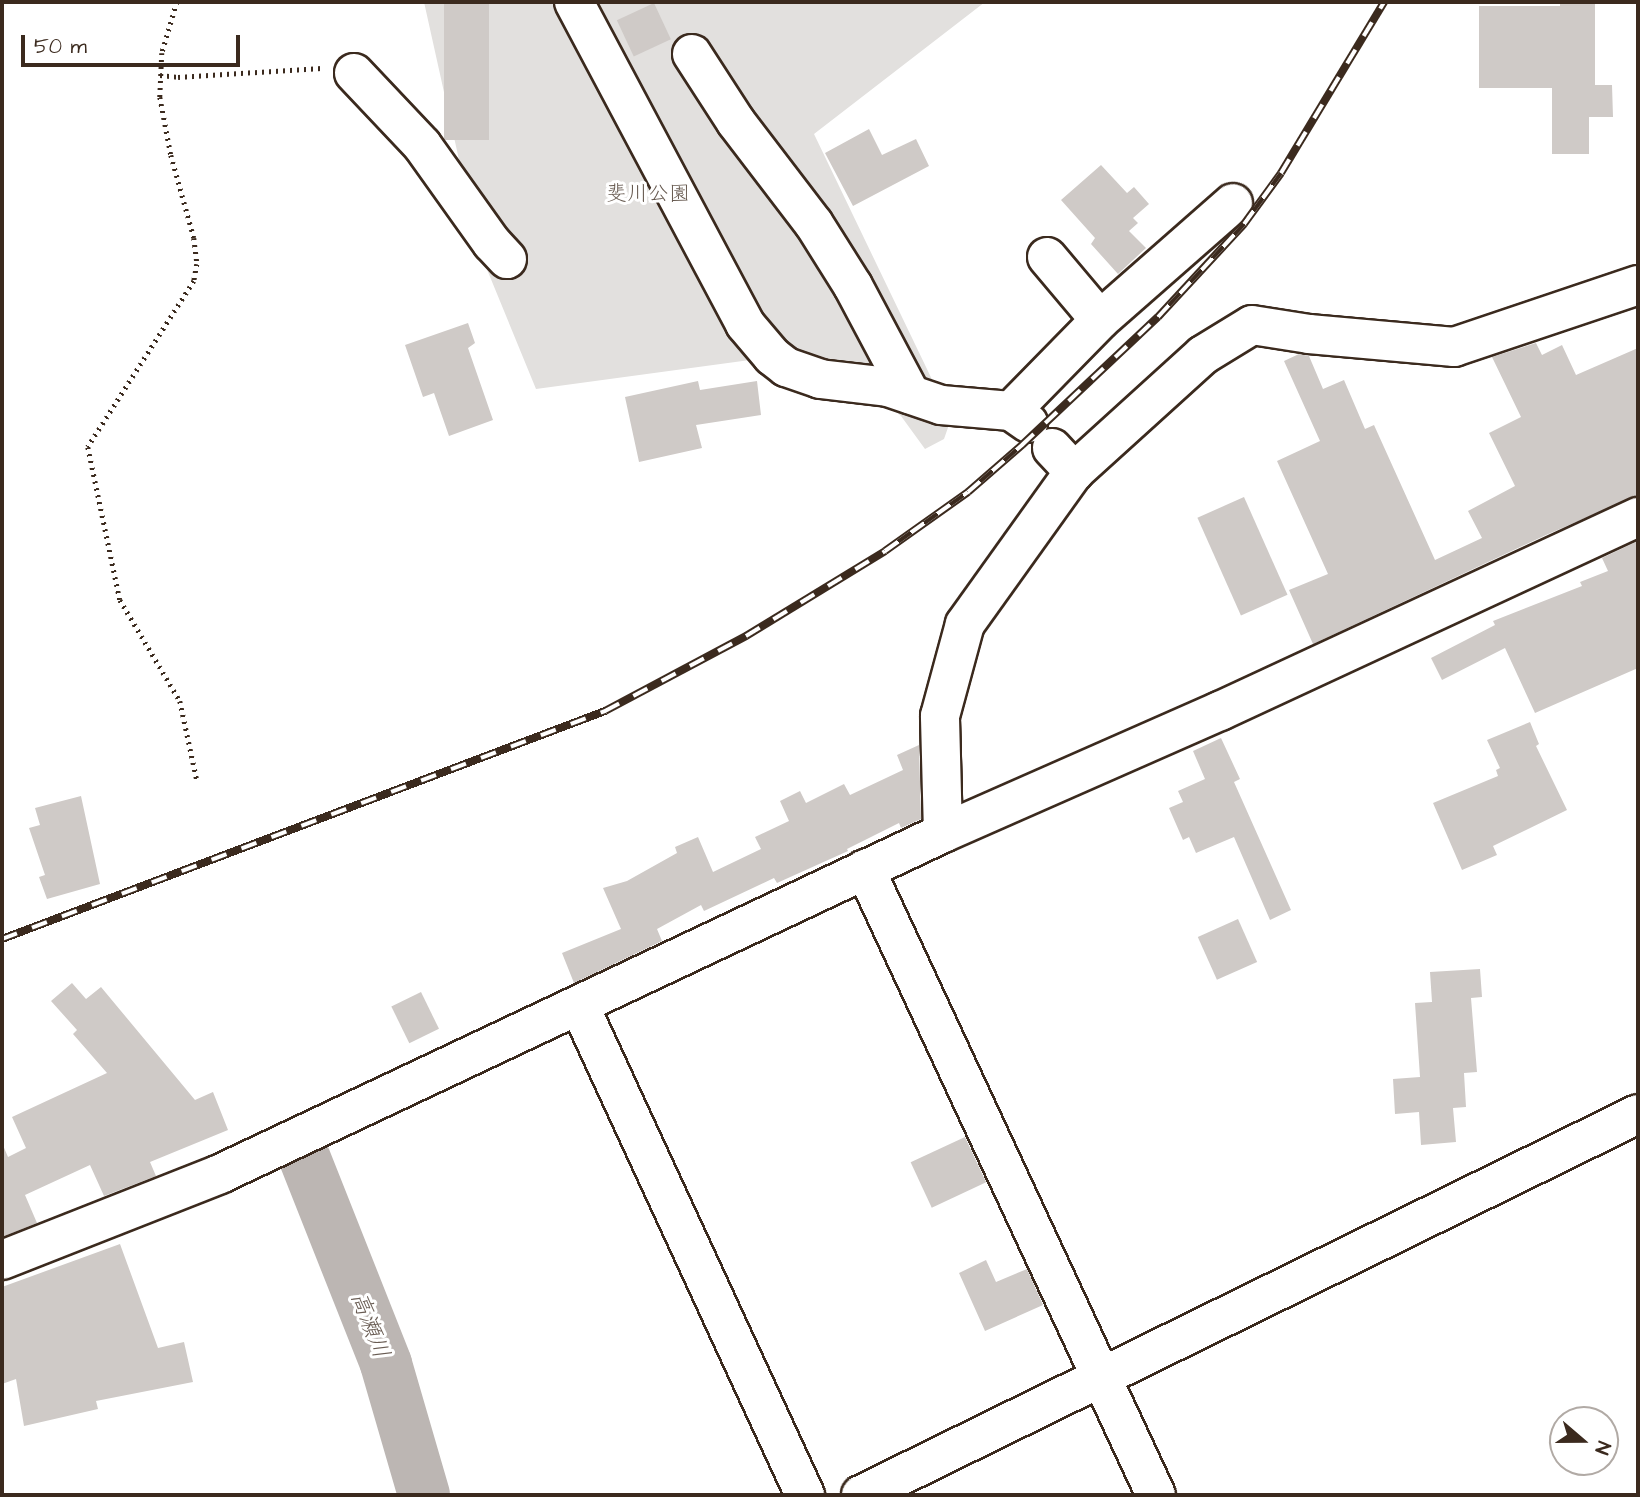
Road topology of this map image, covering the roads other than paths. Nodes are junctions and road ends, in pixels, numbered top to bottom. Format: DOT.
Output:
graph roads {
  1 [pos="574,2"];
  2 [pos="692,54"];
  3 [pos="354,73"];
  4 [pos="1233,203"];
  5 [pos="1047,257"];
  6 [pos="508,259"];
  7 [pos="1638,285"];
  8 [pos="1100,320"];
  9 [pos="911,395"];
  10 [pos="1041,439"];
  11 [pos="1638,517"];
  12 [pos="943,833"];
  13 [pos="865,869"];
  14 [pos="579,1005"];
  15 [pos="1638,1114"];
  16 [pos="2,1260"];
  17 [pos="1101,1378"];
  18 [pos="805,1495"];
  19 [pos="860,1495"];
  20 [pos="1156,1495"];
  1 -- 9 [label="street"];
  2 -- 9 [label="street"];
  3 -- 6 [label="street"];
  4 -- 8 [label="street"];
  5 -- 8 [label="street"];
  7 -- 10 [label="street"];
  8 -- 10 [label="street"];
  9 -- 10 [label="street"];
  10 -- 12 [label="street"];
  11 -- 12 [label="street"];
  12 -- 13 [label="street"];
  13 -- 14 [label="street"];
  13 -- 17 [label="street"];
  14 -- 16 [label="street"];
  14 -- 18 [label="street"];
  15 -- 17 [label="street"];
  17 -- 19 [label="street"];
  17 -- 20 [label="street"];
}
